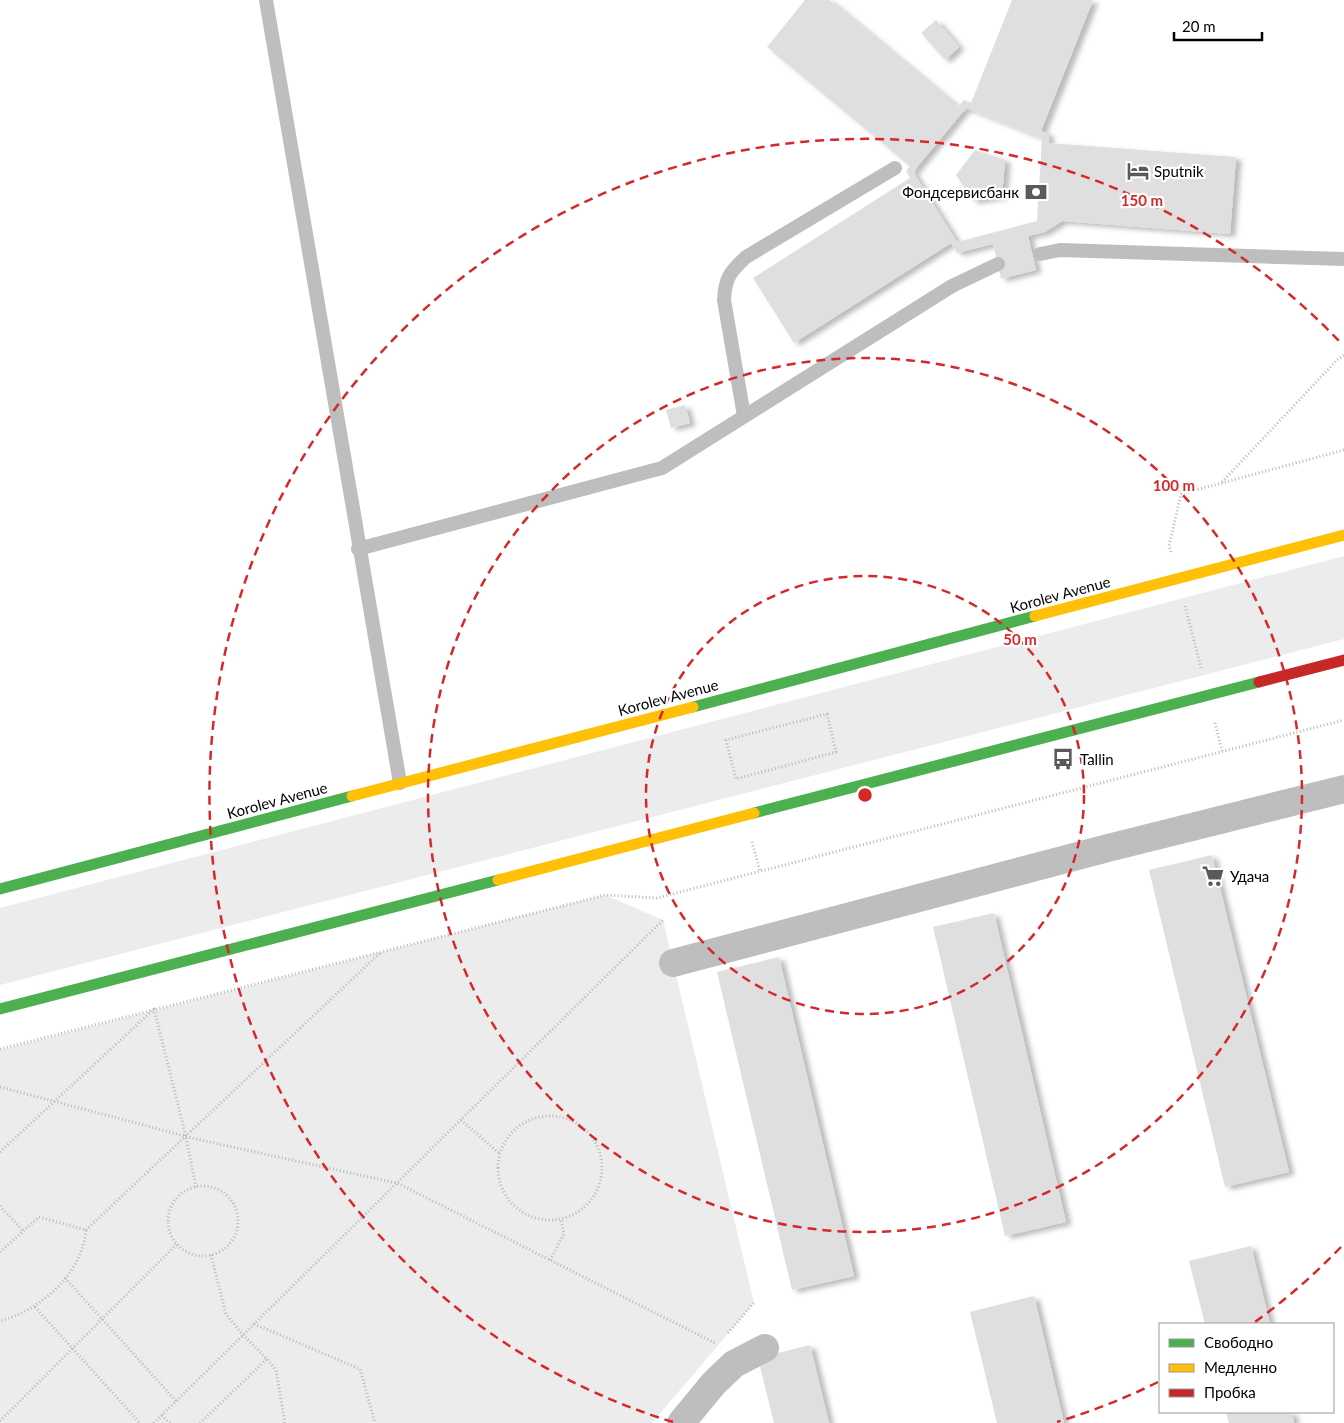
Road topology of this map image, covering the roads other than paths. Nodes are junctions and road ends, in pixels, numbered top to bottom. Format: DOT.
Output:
graph roads {
  1 [pos="266,0"];
  2 [pos="895,168"];
  3 [pos="1040,254"];
  4 [pos="1344,259"];
  5 [pos="998,264"];
  6 [pos="744,416"];
  7 [pos="1344,535"];
  8 [pos="358,549"];
  9 [pos="1344,660"];
  10 [pos="400,783"];
  11 [pos="1344,789"];
  12 [pos="0,888"];
  13 [pos="673,963"];
  14 [pos="0,1009"];
  15 [pos="764,1348"];
  16 [pos="681,1423"];
  1 -- 8 [label="lane"];
  2 -- 6 [label="lane"];
  3 -- 4 [label="lane"];
  5 -- 6 [label="lane"];
  6 -- 8 [label="lane"];
  7 -- 10 [label="main road, Korolev Avenue"];
  8 -- 10 [label="lane"];
  9 -- 14 [label="main road"];
  10 -- 12 [label="main road, Korolev Avenue"];
  11 -- 13 [label="street"];
  15 -- 16 [label="street"];
}
